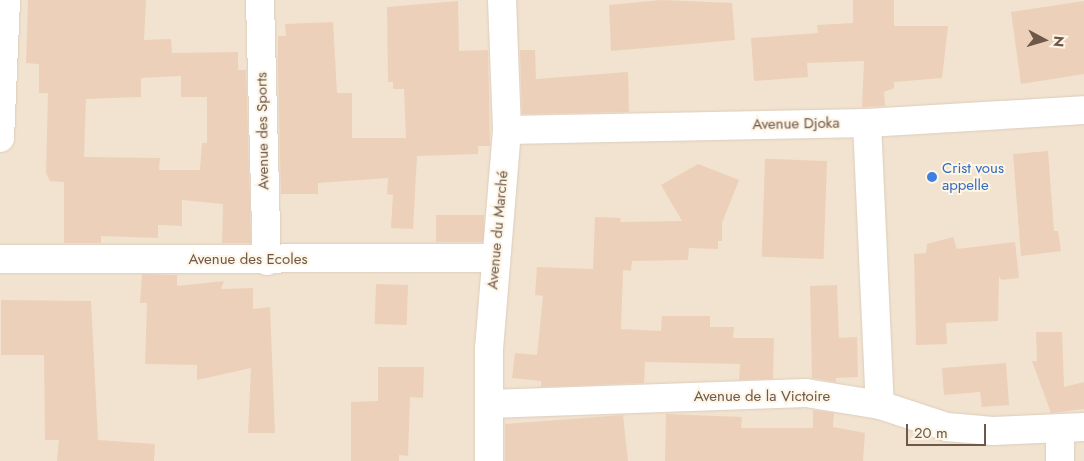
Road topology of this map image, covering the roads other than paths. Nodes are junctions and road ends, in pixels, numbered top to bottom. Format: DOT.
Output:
graph roads {
  1 [pos="6,0"];
  2 [pos="260,0"];
  3 [pos="502,0"];
  4 [pos="1084,110"];
  5 [pos="867,123"];
  6 [pos="507,130"];
  7 [pos="0,138"];
  8 [pos="0,258"];
  9 [pos="496,258"];
  10 [pos="267,261"];
  11 [pos="489,404"];
  12 [pos="880,405"];
  13 [pos="1072,428"];
  14 [pos="489,461"];
  15 [pos="1060,461"];
  1 -- 7 [label="street"];
  2 -- 10 [label="street, Avenue des Sports"];
  3 -- 6 [label="street, Avenue du Marché"];
  4 -- 5 [label="street, Avenue Djoka"];
  5 -- 6 [label="street, Avenue Djoka"];
  5 -- 12 [label="street"];
  6 -- 9 [label="street, Avenue du Marché"];
  8 -- 10 [label="street, Avenue des Ecoles"];
  9 -- 10 [label="street, Avenue des Ecoles"];
  9 -- 11 [label="street, Avenue du Marché"];
  11 -- 12 [label="street, Avenue de la Victoire"];
  11 -- 14 [label="street, Avenue du Marché"];
  12 -- 13 [label="street, Avenue de la Victoire"];
  13 -- 15 [label="street, Avenue de la Victoire"];
}
